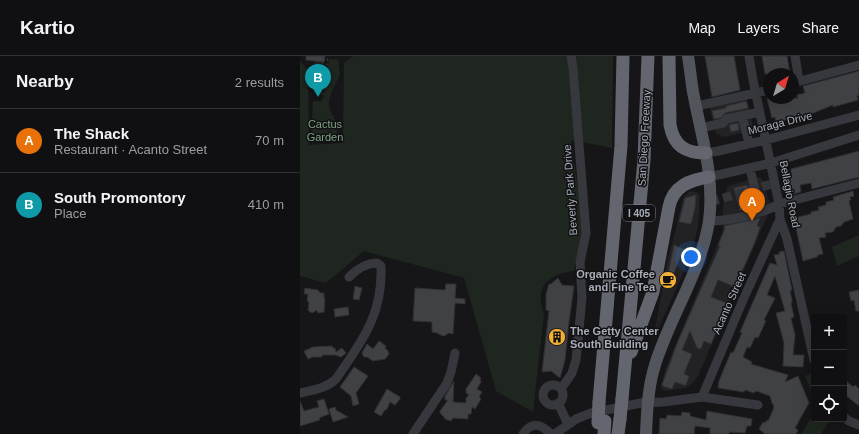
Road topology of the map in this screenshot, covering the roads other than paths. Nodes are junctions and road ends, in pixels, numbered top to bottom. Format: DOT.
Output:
graph roads {
  1 [pos="571,56"];
  2 [pos="624,56"];
  3 [pos="630,56"];
  4 [pos="648,56"];
  5 [pos="669,56"];
  6 [pos="688,56"];
  7 [pos="749,56"];
  8 [pos="795,56"];
  9 [pos="856,66"];
  10 [pos="795,68"];
  11 [pos="799,81"];
  12 [pos="763,92"];
  13 [pos="756,94"];
  14 [pos="697,106"];
  15 [pos="760,112"];
  16 [pos="859,114"];
  17 [pos="742,116"];
  18 [pos="701,128"];
  19 [pos="859,136"];
  20 [pos="766,140"];
  21 [pos="749,143"];
  22 [pos="706,153"];
  23 [pos="771,163"];
  24 [pos="750,169"];
  25 [pos="709,177"];
  26 [pos="859,183"];
  27 [pos="755,189"];
  28 [pos="779,204"];
  29 [pos="780,219"];
  30 [pos="708,221"];
  31 [pos="349,277"];
  32 [pos="812,350"];
  33 [pos="455,352"];
  34 [pos="624,369"];
  35 [pos="561,389"];
  36 [pos="300,393"];
  37 [pos="702,397"];
  38 [pos="603,402"];
  39 [pos="558,403"];
  40 [pos="648,403"];
  41 [pos="758,405"];
  42 [pos="847,419"];
  43 [pos="568,424"];
  44 [pos="859,425"];
  45 [pos="601,428"];
  46 [pos="413,434"];
  47 [pos="523,434"];
  48 [pos="551,434"];
  49 [pos="554,434"];
  50 [pos="618,434"];
  51 [pos="646,434"];
  1 -- 35 [label="street, Beverly Park Drive"];
  2 -- 38 [label="highway, San Diego Freeway / I 405"];
  3 -- 38 [label="highway"];
  4 -- 34 [label="highway, San Diego Freeway / I 405"];
  5 -- 22 [label="highway"];
  6 -- 14 [label="main road"];
  7 -- 13 [label="street, Bellagio Road"];
  8 -- 10 [label="street"];
  9 -- 11 [label="street"];
  12 -- 13 [label="street"];
  13 -- 14 [label="street"];
  13 -- 15 [label="street, Bellagio Road"];
  14 -- 18 [label="main road"];
  15 -- 17 [label="street"];
  15 -- 20 [label="street, Bellagio Road"];
  16 -- 20 [label="street, Moraga Drive"];
  17 -- 18 [label="street"];
  17 -- 21 [label="street"];
  18 -- 22 [label="main road"];
  19 -- 23 [label="street"];
  20 -- 21 [label="street, Moraga Drive"];
  20 -- 23 [label="street, Bellagio Road"];
  21 -- 22 [label="street, Moraga Drive"];
  22 -- 25 [label="main road"];
  23 -- 24 [label="street"];
  23 -- 28 [label="street, Bellagio Road"];
  24 -- 25 [label="street"];
  24 -- 27 [label="street"];
  25 -- 30 [label="main road"];
  25 -- 34 [label="highway"];
  26 -- 28 [label="street"];
  28 -- 29 [label="street, Bellagio Road"];
  28 -- 30 [label="street"];
  29 -- 32 [label="street, Bellagio Road"];
  29 -- 37 [label="street, Acanto Street"];
  30 -- 40 [label="main road"];
  31 -- 36 [label="street"];
  33 -- 46 [label="street"];
  34 -- 50 [label="highway, San Diego Freeway / I 405, bridge"];
  35 -- 39 [label="street"];
  35 -- 39 [label="street"];
  37 -- 40 [label="street"];
  37 -- 41 [label="street"];
  38 -- 45 [label="highway, San Diego Freeway / I 405, bridge"];
  39 -- 43 [label="street"];
  40 -- 43 [label="street"];
  40 -- 51 [label="main road"];
  42 -- 44 [label="street"];
  43 -- 49 [label="street"];
  47 -- 48 [label="street"];
}
